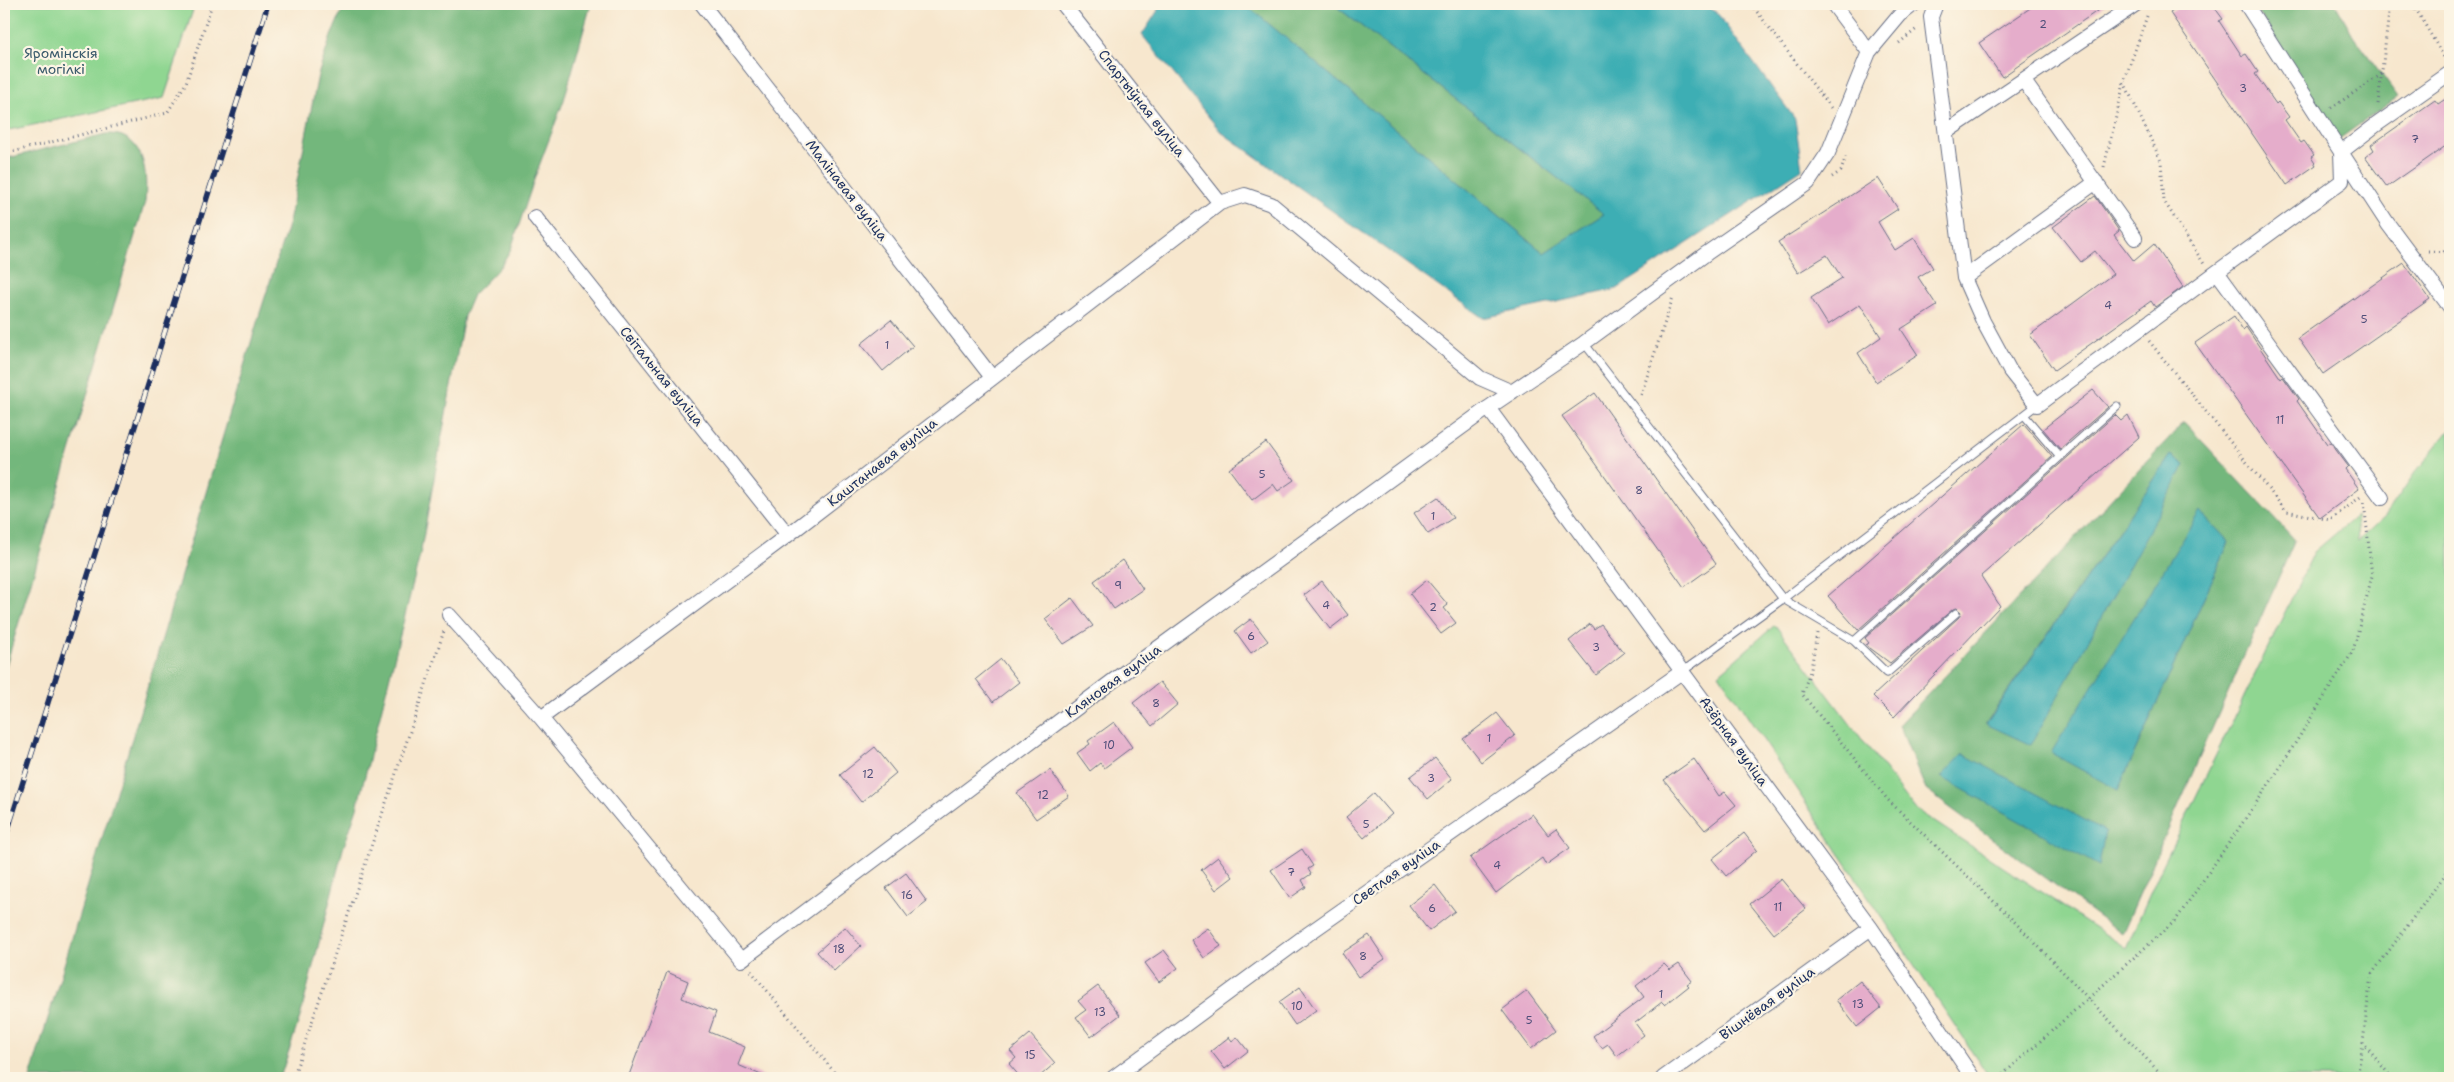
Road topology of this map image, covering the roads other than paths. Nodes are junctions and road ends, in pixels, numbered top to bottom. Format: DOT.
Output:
graph roads {
  1 [pos="702,4"];
  2 [pos="1063,4"];
  3 [pos="1833,4"];
  4 [pos="1914,4"];
  5 [pos="1936,4"];
  6 [pos="2136,4"];
  7 [pos="2246,4"];
  8 [pos="1869,52"];
  9 [pos="2450,73"];
  10 [pos="2024,81"];
  11 [pos="1946,132"];
  12 [pos="2341,152"];
  13 [pos="2098,185"];
  14 [pos="1220,203"];
  15 [pos="535,217"];
  16 [pos="2135,238"];
  17 [pos="2214,274"];
  18 [pos="1964,278"];
  19 [pos="2450,307"];
  20 [pos="1584,343"];
  21 [pos="991,376"];
  22 [pos="1512,392"];
  23 [pos="2037,405"];
  24 [pos="2117,406"];
  25 [pos="1488,408"];
  26 [pos="2024,415"];
  27 [pos="2059,456"];
  28 [pos="2373,493"];
  29 [pos="788,534"];
  30 [pos="1783,600"];
  31 [pos="1956,613"];
  32 [pos="449,615"];
  33 [pos="1854,642"];
  34 [pos="1683,671"];
  35 [pos="541,718"];
  36 [pos="1870,928"];
  37 [pos="1113,1078"];
  38 [pos="1663,1078"];
  39 [pos="1973,1078"];
  1 -- 21 [label="street, Малінавая вуліца"];
  2 -- 14 [label="street, Спартыўная вуліца"];
  3 -- 8 [label="street"];
  4 -- 8 [label="street, Кляновая вуліца"];
  5 -- 11 [label="street"];
  6 -- 10 [label="street"];
  7 -- 12 [label="street"];
  8 -- 20 [label="street, Кляновая вуліца"];
  9 -- 12 [label="street"];
  10 -- 11 [label="street"];
  10 -- 13 [label="street"];
  11 -- 18 [label="street"];
  12 -- 17 [label="street"];
  12 -- 19 [label="street"];
  13 -- 16 [label="street"];
  13 -- 18 [label="street"];
  14 -- 21 [label="street, Каштанавая вуліца"];
  14 -- 22 [label="street, Каштанавая вуліца"];
  15 -- 29 [label="street, Світальная вуліца"];
  17 -- 23 [label="street"];
  17 -- 28 [label="street"];
  18 -- 23 [label="street"];
  20 -- 22 [label="street, Кляновая вуліца"];
  20 -- 30 [label="lane"];
  21 -- 29 [label="street, Каштанавая вуліца"];
  22 -- 25 [label="street, Кляновая вуліца"];
  23 -- 26 [label="lane"];
  24 -- 27 [label="lane"];
  25 -- 34 [label="street, Азёрная вуліца"];
  25 -- 35 [label="street, Кляновая вуліца"];
  26 -- 27 [label="lane"];
  26 -- 30 [label="lane"];
  27 -- 33 [label="lane"];
  29 -- 35 [label="street, Каштанавая вуліца"];
  30 -- 33 [label="lane"];
  30 -- 34 [label="lane"];
  31 -- 33 [label="lane"];
  32 -- 35 [label="street"];
  34 -- 36 [label="street, Азёрная вуліца"];
  34 -- 37 [label="street, Светлая вуліца"];
  36 -- 38 [label="street, Вішнёвая вуліца"];
  36 -- 39 [label="street, Азёрная вуліца"];
}
